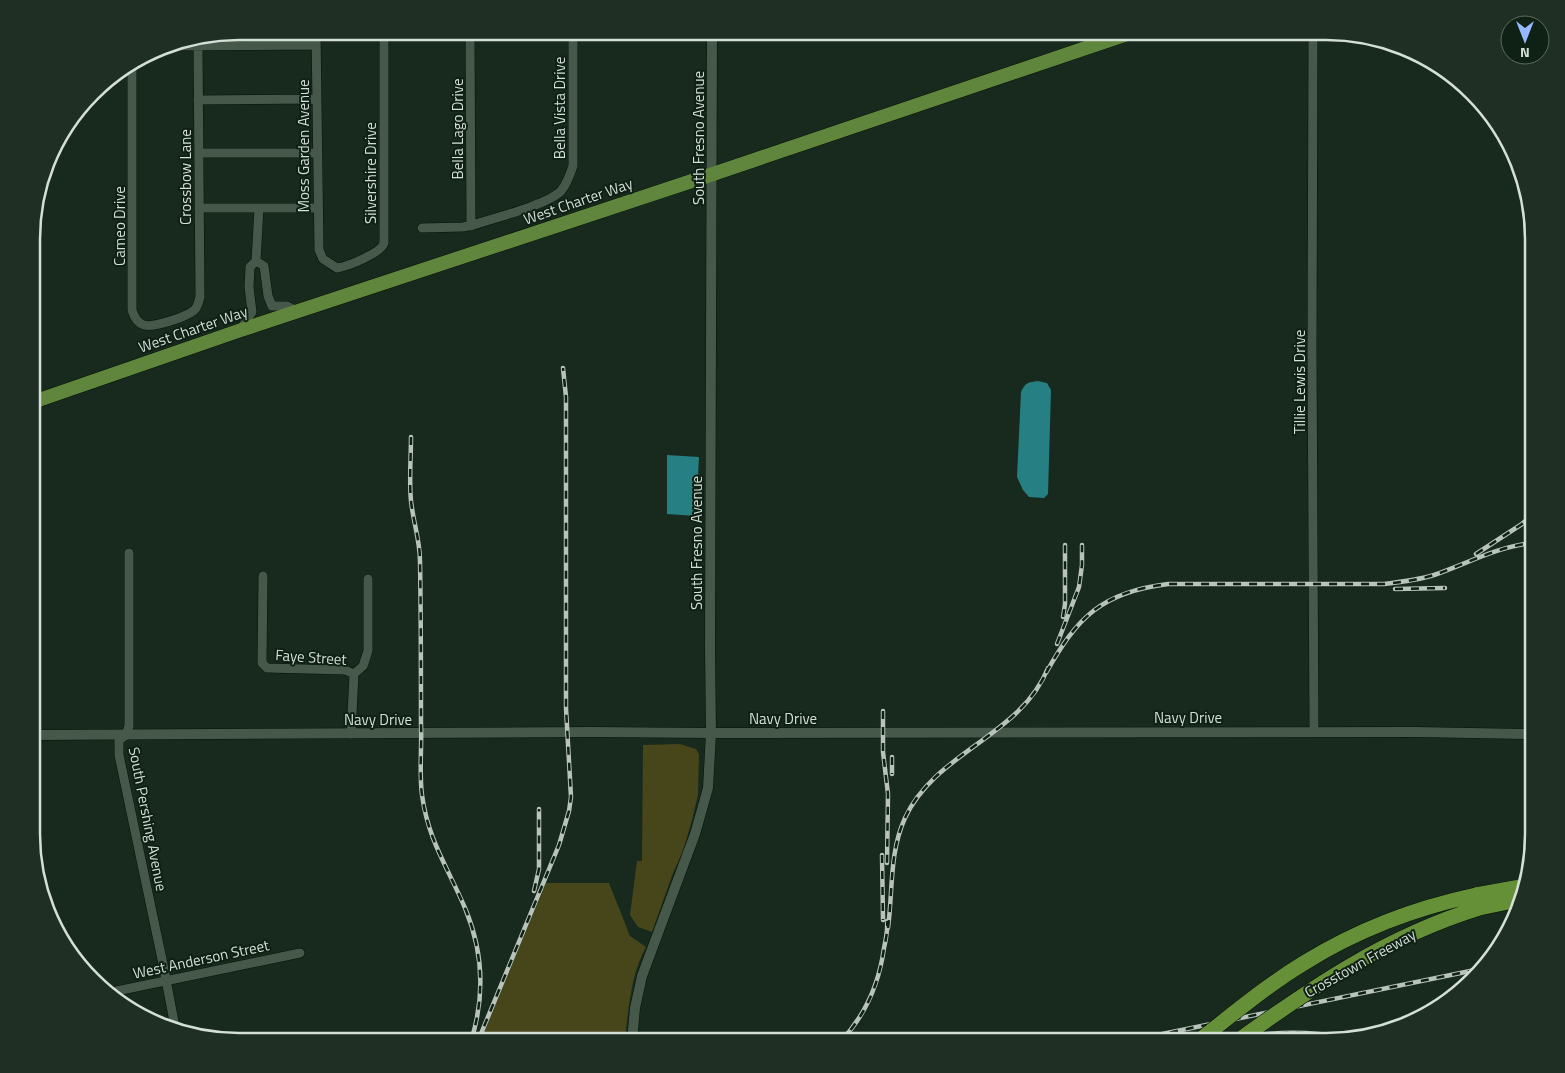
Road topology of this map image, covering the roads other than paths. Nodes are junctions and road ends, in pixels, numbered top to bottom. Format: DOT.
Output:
graph roads {
  1 [pos="316,40"];
  2 [pos="384,40"];
  3 [pos="470,40"];
  4 [pos="573,40"];
  5 [pos="712,40"];
  6 [pos="1109,40"];
  7 [pos="1313,40"];
  8 [pos="316,45"];
  9 [pos="191,46"];
  10 [pos="198,46"];
  11 [pos="132,71"];
  12 [pos="317,99"];
  13 [pos="198,100"];
  14 [pos="199,153"];
  15 [pos="317,153"];
  16 [pos="713,174"];
  17 [pos="199,208"];
  18 [pos="259,208"];
  19 [pos="317,208"];
  20 [pos="471,226"];
  21 [pos="422,228"];
  22 [pos="323,259"];
  23 [pos="256,261"];
  24 [pos="197,308"];
  25 [pos="297,311"];
  26 [pos="241,330"];
  27 [pos="40,400"];
  28 [pos="129,553"];
  29 [pos="263,576"];
  30 [pos="368,579"];
  31 [pos="354,674"];
  32 [pos="1314,732"];
  33 [pos="712,733"];
  34 [pos="351,734"];
  35 [pos="1525,734"];
  36 [pos="40,735"];
  37 [pos="126,735"];
  38 [pos="1517,889"];
  39 [pos="1514,899"];
  40 [pos="1477,901"];
  41 [pos="300,952"];
  42 [pos="166,980"];
  43 [pos="117,991"];
  44 [pos="174,1022"];
  45 [pos="633,1033"];
  46 [pos="1209,1033"];
  47 [pos="1249,1033"];
  1 -- 8 [label="street, Moss Garden Avenue"];
  2 -- 22 [label="street, Silvershire Drive"];
  3 -- 20 [label="street, Bella Lago Drive"];
  4 -- 20 [label="street, Bella Vista Drive"];
  5 -- 16 [label="street, South Fresno Avenue"];
  6 -- 16 [label="highway, West Charter Way"];
  7 -- 32 [label="street, Tillie Lewis Drive"];
  8 -- 10 [label="street"];
  8 -- 12 [label="street, Moss Garden Avenue"];
  9 -- 10 [label="street"];
  10 -- 13 [label="street, Crossbow Lane"];
  11 -- 24 [label="street, Cameo Drive"];
  12 -- 13 [label="street"];
  12 -- 15 [label="street, Moss Garden Avenue"];
  13 -- 14 [label="street, Crossbow Lane"];
  14 -- 15 [label="street"];
  14 -- 17 [label="street, Crossbow Lane"];
  15 -- 19 [label="street, Moss Garden Avenue"];
  16 -- 25 [label="highway, West Charter Way"];
  16 -- 33 [label="street, South Fresno Avenue"];
  17 -- 18 [label="street"];
  17 -- 24 [label="street, Crossbow Lane"];
  18 -- 19 [label="street"];
  18 -- 23 [label="street"];
  19 -- 22 [label="street, Moss Garden Avenue"];
  20 -- 21 [label="street"];
  23 -- 25 [label="street"];
  23 -- 26 [label="street"];
  25 -- 26 [label="highway, West Charter Way"];
  26 -- 27 [label="highway, West Charter Way"];
  28 -- 37 [label="street, South Pershing Avenue"];
  29 -- 31 [label="street, Faye Street"];
  30 -- 31 [label="street"];
  31 -- 34 [label="street"];
  32 -- 33 [label="street, Navy Drive"];
  32 -- 35 [label="street, Navy Drive"];
  33 -- 34 [label="street, Navy Drive"];
  33 -- 45 [label="street, South Fresno Avenue"];
  34 -- 37 [label="street, Navy Drive"];
  36 -- 37 [label="street, Navy Drive"];
  37 -- 42 [label="street, South Pershing Avenue"];
  38 -- 40 [label="highway, Crosstown Freeway"];
  39 -- 40 [label="highway, Crosstown Freeway"];
  40 -- 46 [label="highway, Crosstown Freeway, bridge"];
  40 -- 47 [label="highway, Crosstown Freeway, bridge"];
  41 -- 42 [label="street, West Anderson Street"];
  42 -- 43 [label="street, West Anderson Street"];
  42 -- 44 [label="street, South Pershing Avenue"];
}
